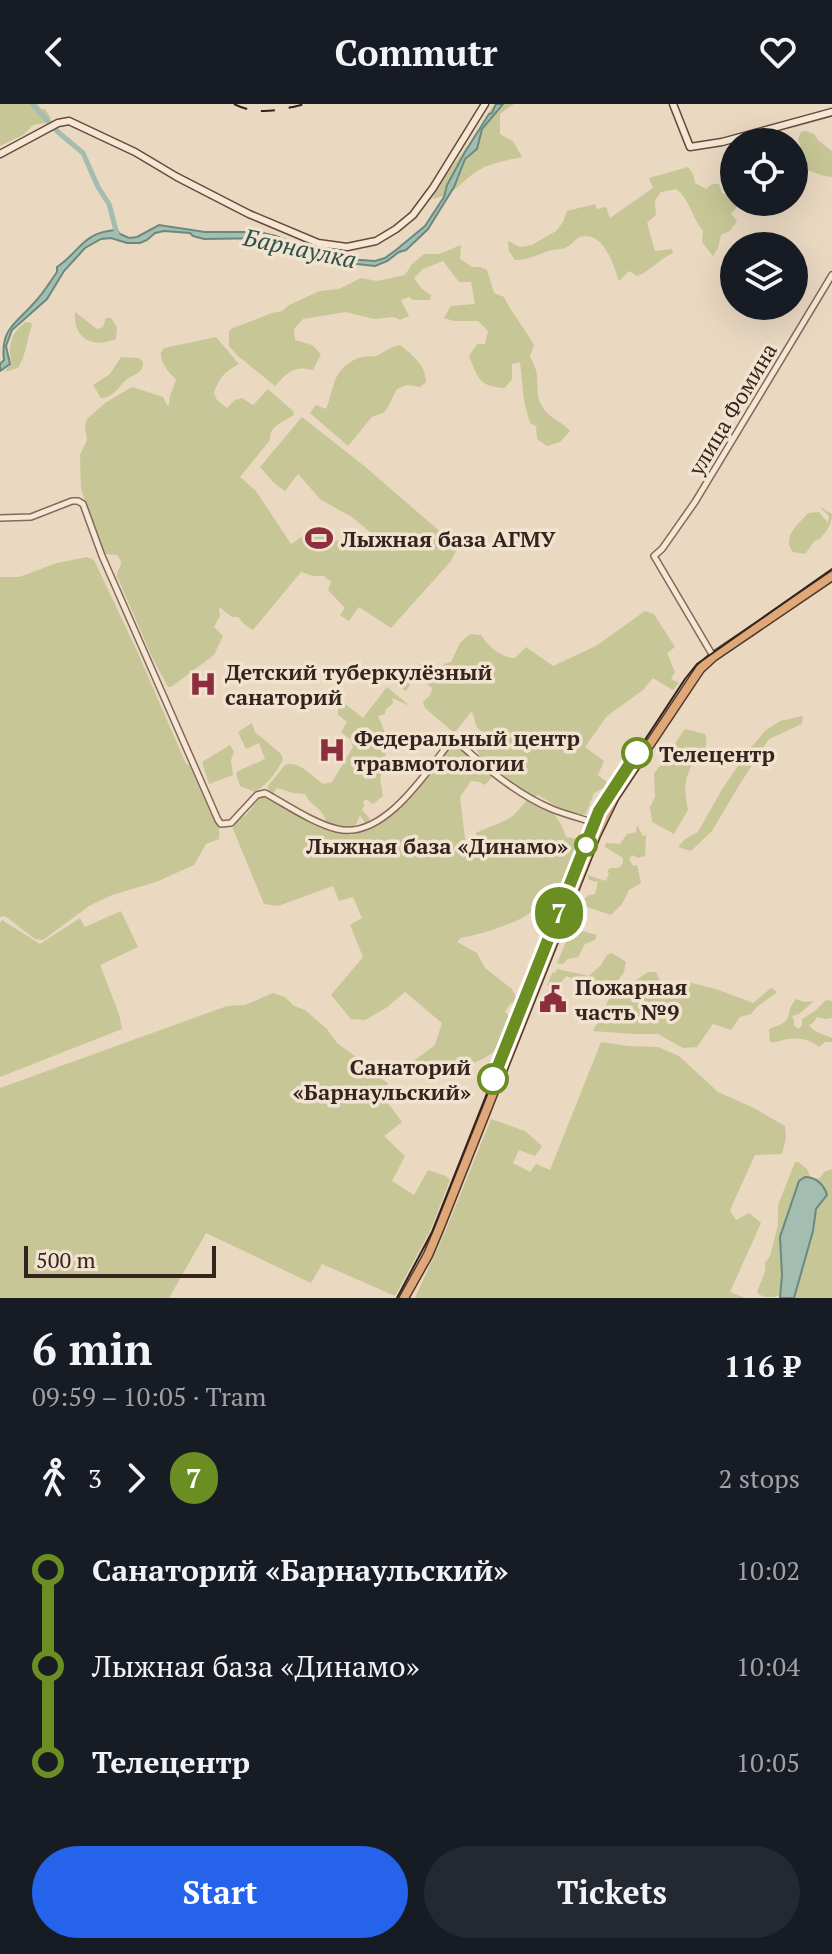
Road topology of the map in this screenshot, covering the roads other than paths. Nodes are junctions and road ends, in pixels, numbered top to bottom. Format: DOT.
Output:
graph roads {
  1 [pos="485,104"];
  2 [pos="673,104"];
  3 [pos="832,112"];
  4 [pos="0,154"];
  5 [pos="832,275"];
  6 [pos="0,518"];
  7 [pos="832,576"];
  8 [pos="713,657"];
  9 [pos="600,825"];
  10 [pos="404,1298"];
  1 -- 4 [label="main road"];
  2 -- 3 [label="main road"];
  5 -- 8 [label="street, улица Фомина"];
  6 -- 9 [label="street"];
  7 -- 8 [label="highway"];
  8 -- 9 [label="highway"];
  9 -- 10 [label="highway"];
}
